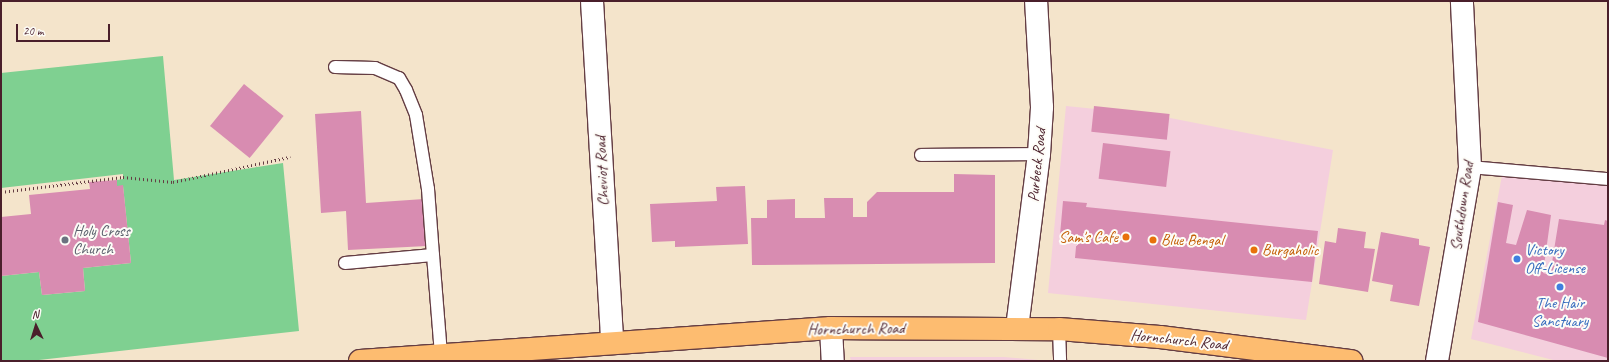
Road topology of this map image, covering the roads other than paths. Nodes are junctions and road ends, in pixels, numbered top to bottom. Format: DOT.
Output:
graph roads {
  1 [pos="592,1"];
  2 [pos="1036,1"];
  3 [pos="1462,1"];
  4 [pos="335,67"];
  5 [pos="1039,154"];
  6 [pos="921,155"];
  7 [pos="1470,167"];
  8 [pos="1608,179"];
  9 [pos="433,255"];
  10 [pos="345,263"];
  11 [pos="831,328"];
  12 [pos="1017,328"];
  13 [pos="1059,329"];
  14 [pos="612,342"];
  15 [pos="450,356"];
  16 [pos="360,361"];
  17 [pos="833,361"];
  18 [pos="1060,361"];
  19 [pos="1350,361"];
  20 [pos="1438,361"];
  1 -- 14 [label="street, Cheviot Road"];
  2 -- 5 [label="street, Purbeck Road"];
  3 -- 7 [label="street, Southdown Road"];
  4 -- 9 [label="lane"];
  5 -- 6 [label="lane"];
  5 -- 12 [label="street, Purbeck Road"];
  7 -- 8 [label="lane"];
  7 -- 20 [label="street, Southdown Road"];
  9 -- 10 [label="lane"];
  9 -- 15 [label="lane"];
  11 -- 12 [label="main road, Hornchurch Road"];
  11 -- 14 [label="main road, Hornchurch Road"];
  11 -- 17 [label="street"];
  12 -- 13 [label="main road, Hornchurch Road"];
  13 -- 18 [label="lane"];
  13 -- 19 [label="main road, Hornchurch Road"];
  14 -- 15 [label="main road, Hornchurch Road"];
  15 -- 16 [label="main road, Hornchurch Road"];
}
